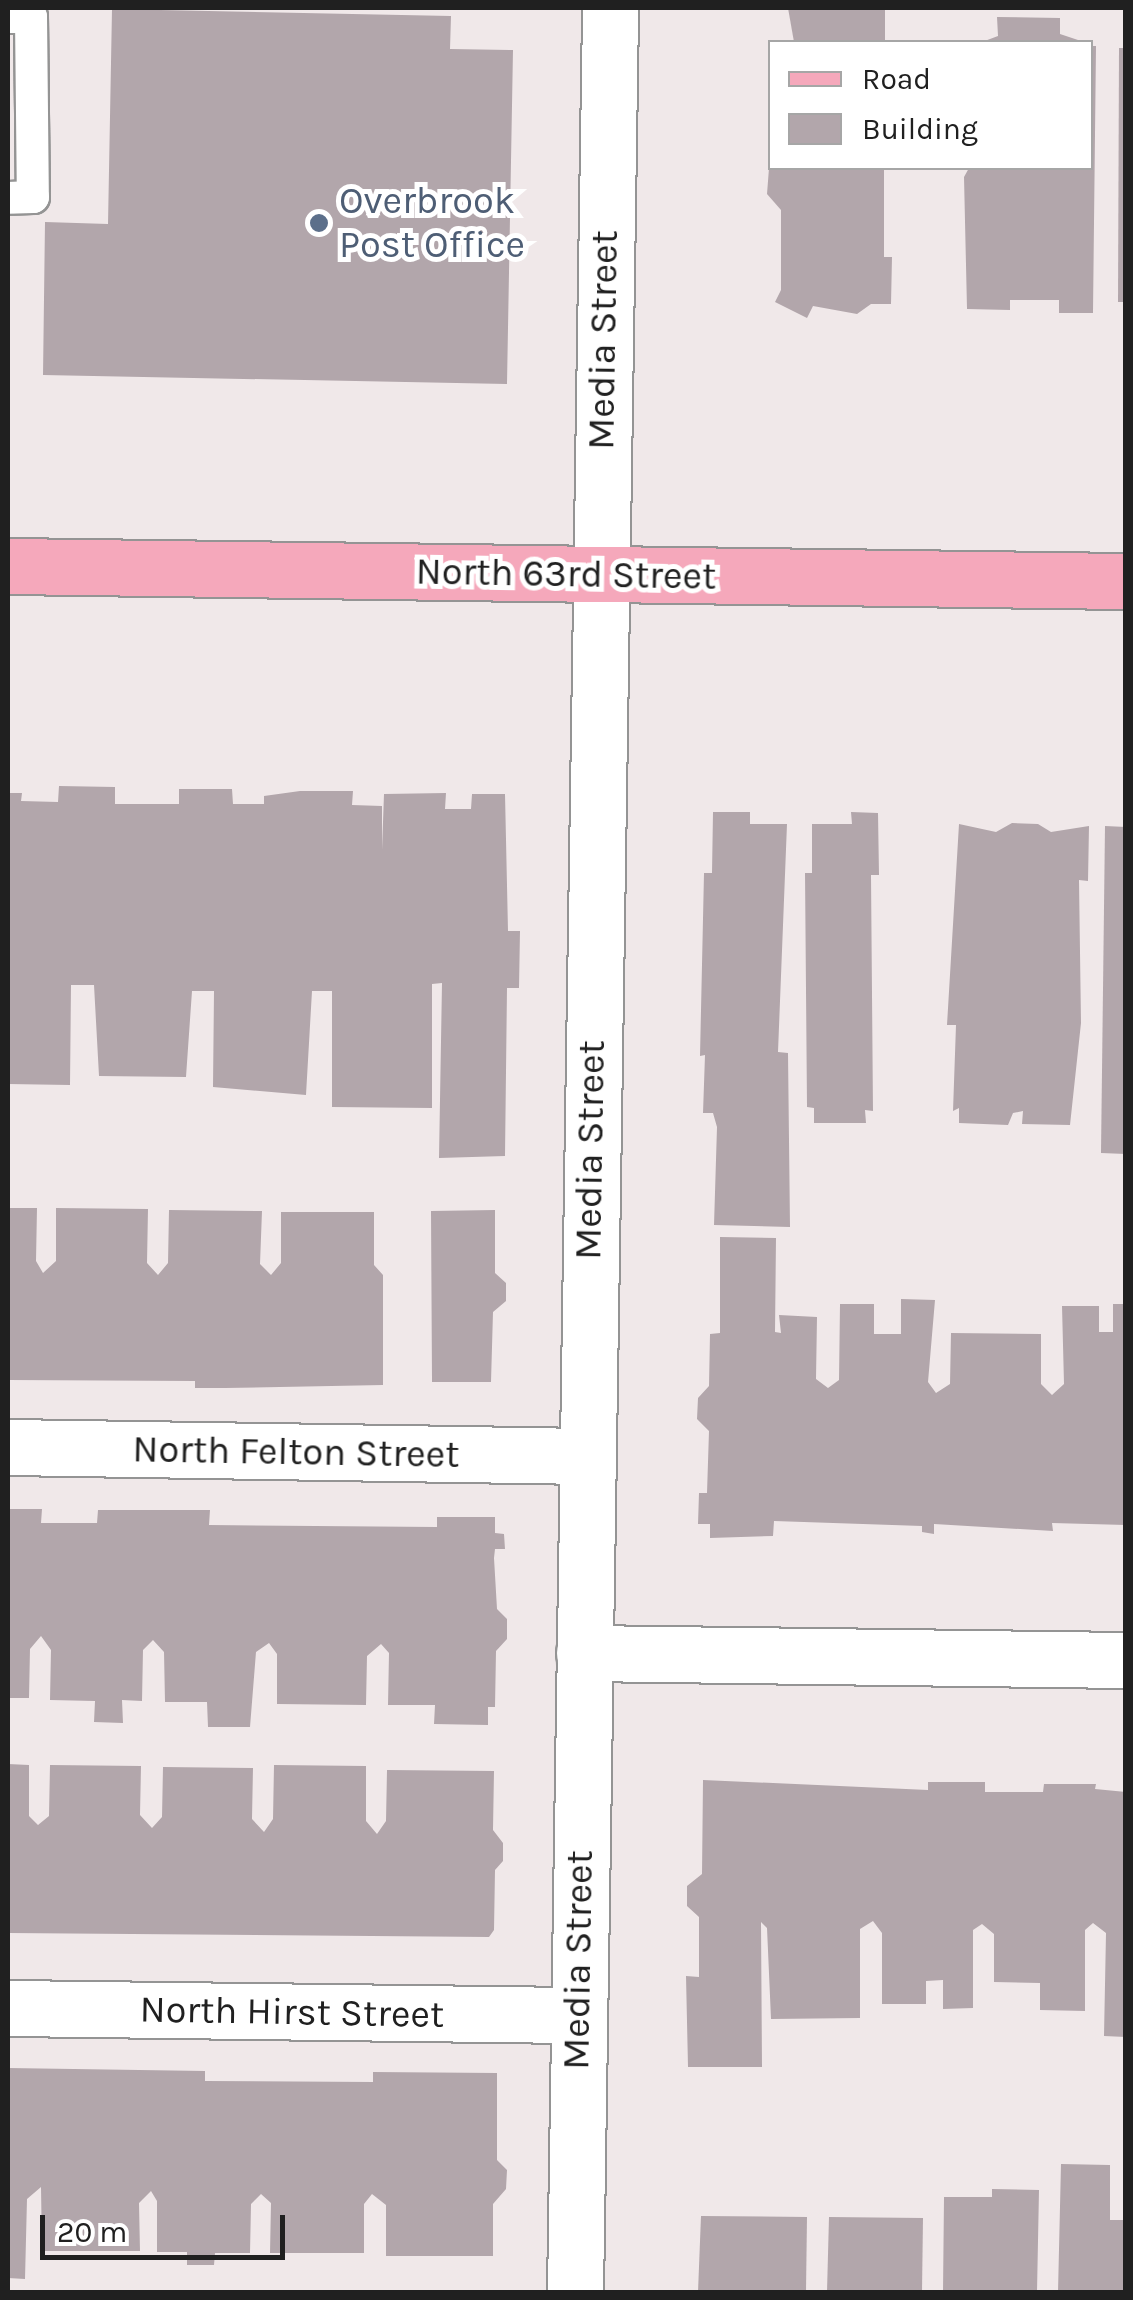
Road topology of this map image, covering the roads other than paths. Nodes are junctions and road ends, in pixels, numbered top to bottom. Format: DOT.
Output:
graph roads {
  1 [pos="610,8"];
  2 [pos="23,14"];
  3 [pos="8,198"];
  4 [pos="8,566"];
  5 [pos="598,575"];
  6 [pos="1126,581"];
  7 [pos="8,1447"];
  8 [pos="586,1456"];
  9 [pos="584,1653"];
  10 [pos="1126,1660"];
  11 [pos="8,2008"];
  12 [pos="576,2015"];
  13 [pos="575,2292"];
  1 -- 5 [label="street, Media Street"];
  2 -- 3 [label="lane"];
  4 -- 5 [label="main road, North 63rd Street"];
  5 -- 6 [label="main road, North 63rd Street"];
  5 -- 8 [label="street, Media Street"];
  7 -- 8 [label="street, North Felton Street"];
  8 -- 9 [label="street, Media Street"];
  9 -- 10 [label="street"];
  9 -- 12 [label="street, Media Street"];
  11 -- 12 [label="street, North Hirst Street"];
  12 -- 13 [label="street, Media Street"];
}
